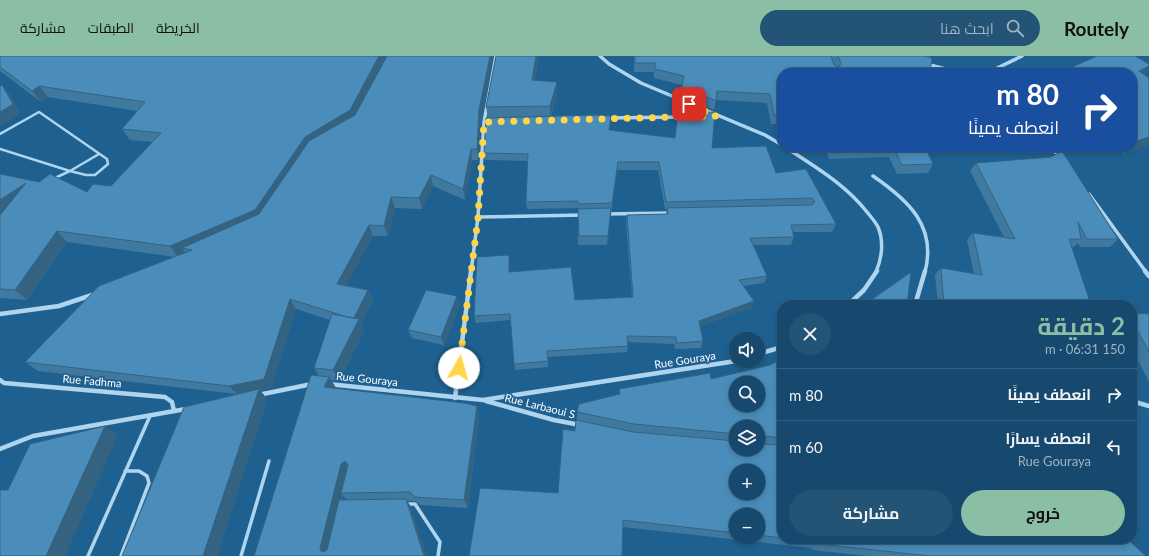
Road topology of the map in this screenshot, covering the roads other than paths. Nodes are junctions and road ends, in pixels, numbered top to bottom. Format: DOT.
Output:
graph roads {
  1 [pos="496,56"];
  2 [pos="600,56"];
  3 [pos="1022,56"];
  4 [pos="922,62"];
  5 [pos="945,68"];
  6 [pos="997,68"];
  7 [pos="685,116"];
  8 [pos="708,116"];
  9 [pos="716,116"];
  10 [pos="600,119"];
  11 [pos="492,121"];
  12 [pos="484,122"];
  13 [pos="0,134"];
  14 [pos="777,142"];
  15 [pos="0,149"];
  16 [pos="792,152"];
  17 [pos="1055,152"];
  18 [pos="99,154"];
  19 [pos="1064,162"];
  20 [pos="70,171"];
  21 [pos="873,176"];
  22 [pos="49,181"];
  23 [pos="1087,191"];
  24 [pos="675,213"];
  25 [pos="604,214"];
  26 [pos="588,215"];
  27 [pos="478,218"];
  28 [pos="1149,276"];
  29 [pos="102,292"];
  30 [pos="856,300"];
  31 [pos="916,300"];
  32 [pos="0,314"];
  33 [pos="777,348"];
  34 [pos="765,352"];
  35 [pos="729,362"];
  36 [pos="0,380"];
  37 [pos="318,382"];
  38 [pos="326,383"];
  39 [pos="256,395"];
  40 [pos="455,398"];
  41 [pos="483,400"];
  42 [pos="1137,402"];
  43 [pos="1149,406"];
  44 [pos="189,408"];
  45 [pos="174,411"];
  46 [pos="150,416"];
  47 [pos="585,426"];
  48 [pos="0,449"];
  49 [pos="269,461"];
  50 [pos="125,471"];
  51 [pos="399,504"];
  52 [pos="88,556"];
  53 [pos="121,556"];
  54 [pos="241,556"];
  55 [pos="438,556"];
  1 -- 12 [label="street"];
  2 -- 9 [label="street"];
  3 -- 6 [label="street"];
  4 -- 5 [label="street"];
  7 -- 10 [label="street"];
  8 -- 9 [label="street"];
  9 -- 14 [label="street"];
  11 -- 12 [label="street"];
  12 -- 27 [label="street"];
  13 -- 18 [label="lane"];
  15 -- 20 [label="lane"];
  16 -- 30 [label="street"];
  17 -- 19 [label="street"];
  18 -- 20 [label="lane"];
  18 -- 20 [label="lane"];
  20 -- 22 [label="lane"];
  21 -- 31 [label="street"];
  23 -- 28 [label="street"];
  24 -- 25 [label="street"];
  26 -- 27 [label="street"];
  27 -- 40 [label="street"];
  29 -- 32 [label="street"];
  33 -- 34 [label="street"];
  35 -- 41 [label="street, Rue Gouraya"];
  36 -- 45 [label="street, Rue Fadhma"];
  37 -- 39 [label="street"];
  38 -- 40 [label="street, Rue Gouraya"];
  40 -- 41 [label="street, Rue Gouraya"];
  41 -- 47 [label="street, Rue Larbaoui S"];
  42 -- 43 [label="street"];
  44 -- 45 [label="street"];
  45 -- 46 [label="street"];
  46 -- 48 [label="street"];
  46 -- 50 [label="lane"];
  49 -- 54 [label="lane"];
  50 -- 52 [label="lane"];
  50 -- 53 [label="lane"];
  51 -- 55 [label="lane"];
}
